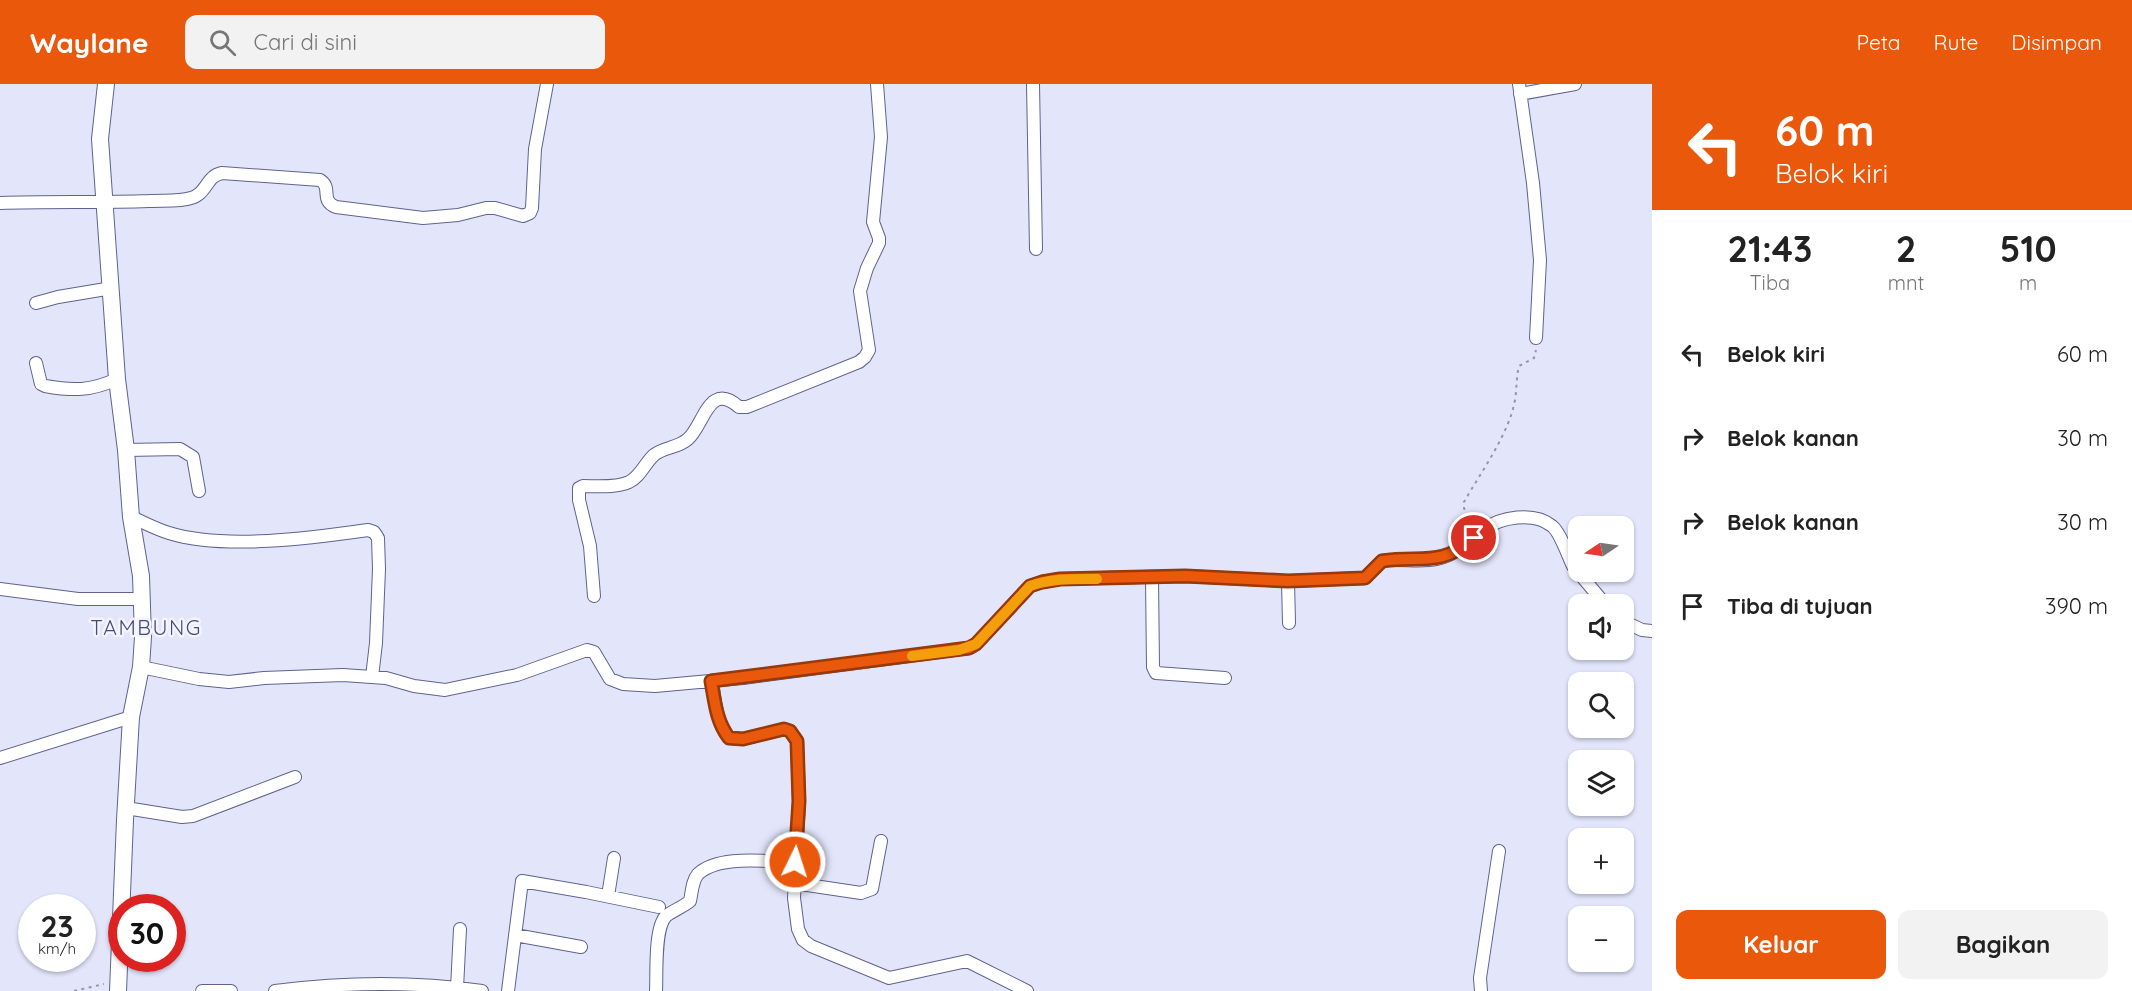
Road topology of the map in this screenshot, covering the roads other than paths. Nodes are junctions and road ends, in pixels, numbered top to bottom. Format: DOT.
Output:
graph roads {
  1 [pos="106,84"];
  2 [pos="547,84"];
  3 [pos="877,84"];
  4 [pos="1033,84"];
  5 [pos="1575,84"];
  6 [pos="1520,89"];
  7 [pos="0,203"];
  8 [pos="105,203"];
  9 [pos="1036,249"];
  10 [pos="112,288"];
  11 [pos="36,303"];
  12 [pos="1536,338"];
  13 [pos="36,363"];
  14 [pos="117,379"];
  15 [pos="126,450"];
  16 [pos="200,491"];
  17 [pos="131,517"];
  18 [pos="1568,554"];
  19 [pos="1152,578"];
  20 [pos="1288,581"];
  21 [pos="1587,582"];
  22 [pos="0,589"];
  23 [pos="1597,594"];
  24 [pos="594,596"];
  25 [pos="143,599"];
  26 [pos="1289,623"];
  27 [pos="1634,626"];
  28 [pos="1652,632"];
  29 [pos="141,667"];
  30 [pos="372,677"];
  31 [pos="1226,678"];
  32 [pos="711,681"];
  33 [pos="131,717"];
  34 [pos="0,758"];
  35 [pos="295,777"];
  36 [pos="125,814"];
  37 [pos="881,841"];
  38 [pos="1499,851"];
  39 [pos="614,858"];
  40 [pos="795,862"];
  41 [pos="794,883"];
  42 [pos="608,896"];
  43 [pos="659,908"];
  44 [pos="460,929"];
  45 [pos="515,935"];
  46 [pos="581,947"];
  47 [pos="118,986"];
  48 [pos="365,987"];
  49 [pos="407,987"];
  50 [pos="462,989"];
  51 [pos="296,990"];
  52 [pos="202,991"];
  53 [pos="231,991"];
  54 [pos="275,991"];
  55 [pos="482,991"];
  56 [pos="508,991"];
  57 [pos="656,991"];
  58 [pos="1027,991"];
  59 [pos="1481,991"];
  1 -- 8 [label="main road"];
  2 -- 8 [label="street"];
  3 -- 24 [label="street"];
  4 -- 9 [label="street"];
  5 -- 6 [label="street"];
  6 -- 12 [label="street"];
  7 -- 8 [label="street"];
  8 -- 10 [label="main road"];
  10 -- 11 [label="street"];
  10 -- 14 [label="main road"];
  13 -- 14 [label="street"];
  14 -- 15 [label="main road"];
  15 -- 16 [label="street"];
  15 -- 17 [label="main road"];
  17 -- 25 [label="main road"];
  17 -- 30 [label="street"];
  18 -- 20 [label="street"];
  19 -- 20 [label="street"];
  19 -- 31 [label="street"];
  19 -- 32 [label="street"];
  20 -- 26 [label="street"];
  21 -- 23 [label="street"];
  22 -- 25 [label="street"];
  25 -- 29 [label="main road"];
  27 -- 28 [label="street"];
  29 -- 30 [label="street"];
  29 -- 33 [label="main road"];
  30 -- 32 [label="street"];
  32 -- 40 [label="street"];
  33 -- 34 [label="street"];
  33 -- 36 [label="main road"];
  35 -- 36 [label="street"];
  36 -- 47 [label="main road"];
  37 -- 41 [label="street"];
  38 -- 59 [label="street"];
  39 -- 42 [label="street"];
  40 -- 41 [label="street"];
  40 -- 57 [label="street"];
  41 -- 58 [label="street"];
  42 -- 43 [label="street"];
  42 -- 45 [label="street"];
  44 -- 50 [label="street"];
  45 -- 46 [label="street"];
  45 -- 56 [label="street"];
  48 -- 49 [label="street"];
  48 -- 51 [label="street"];
  49 -- 50 [label="street"];
  50 -- 55 [label="street"];
  51 -- 54 [label="street"];
  52 -- 53 [label="street"];
}
